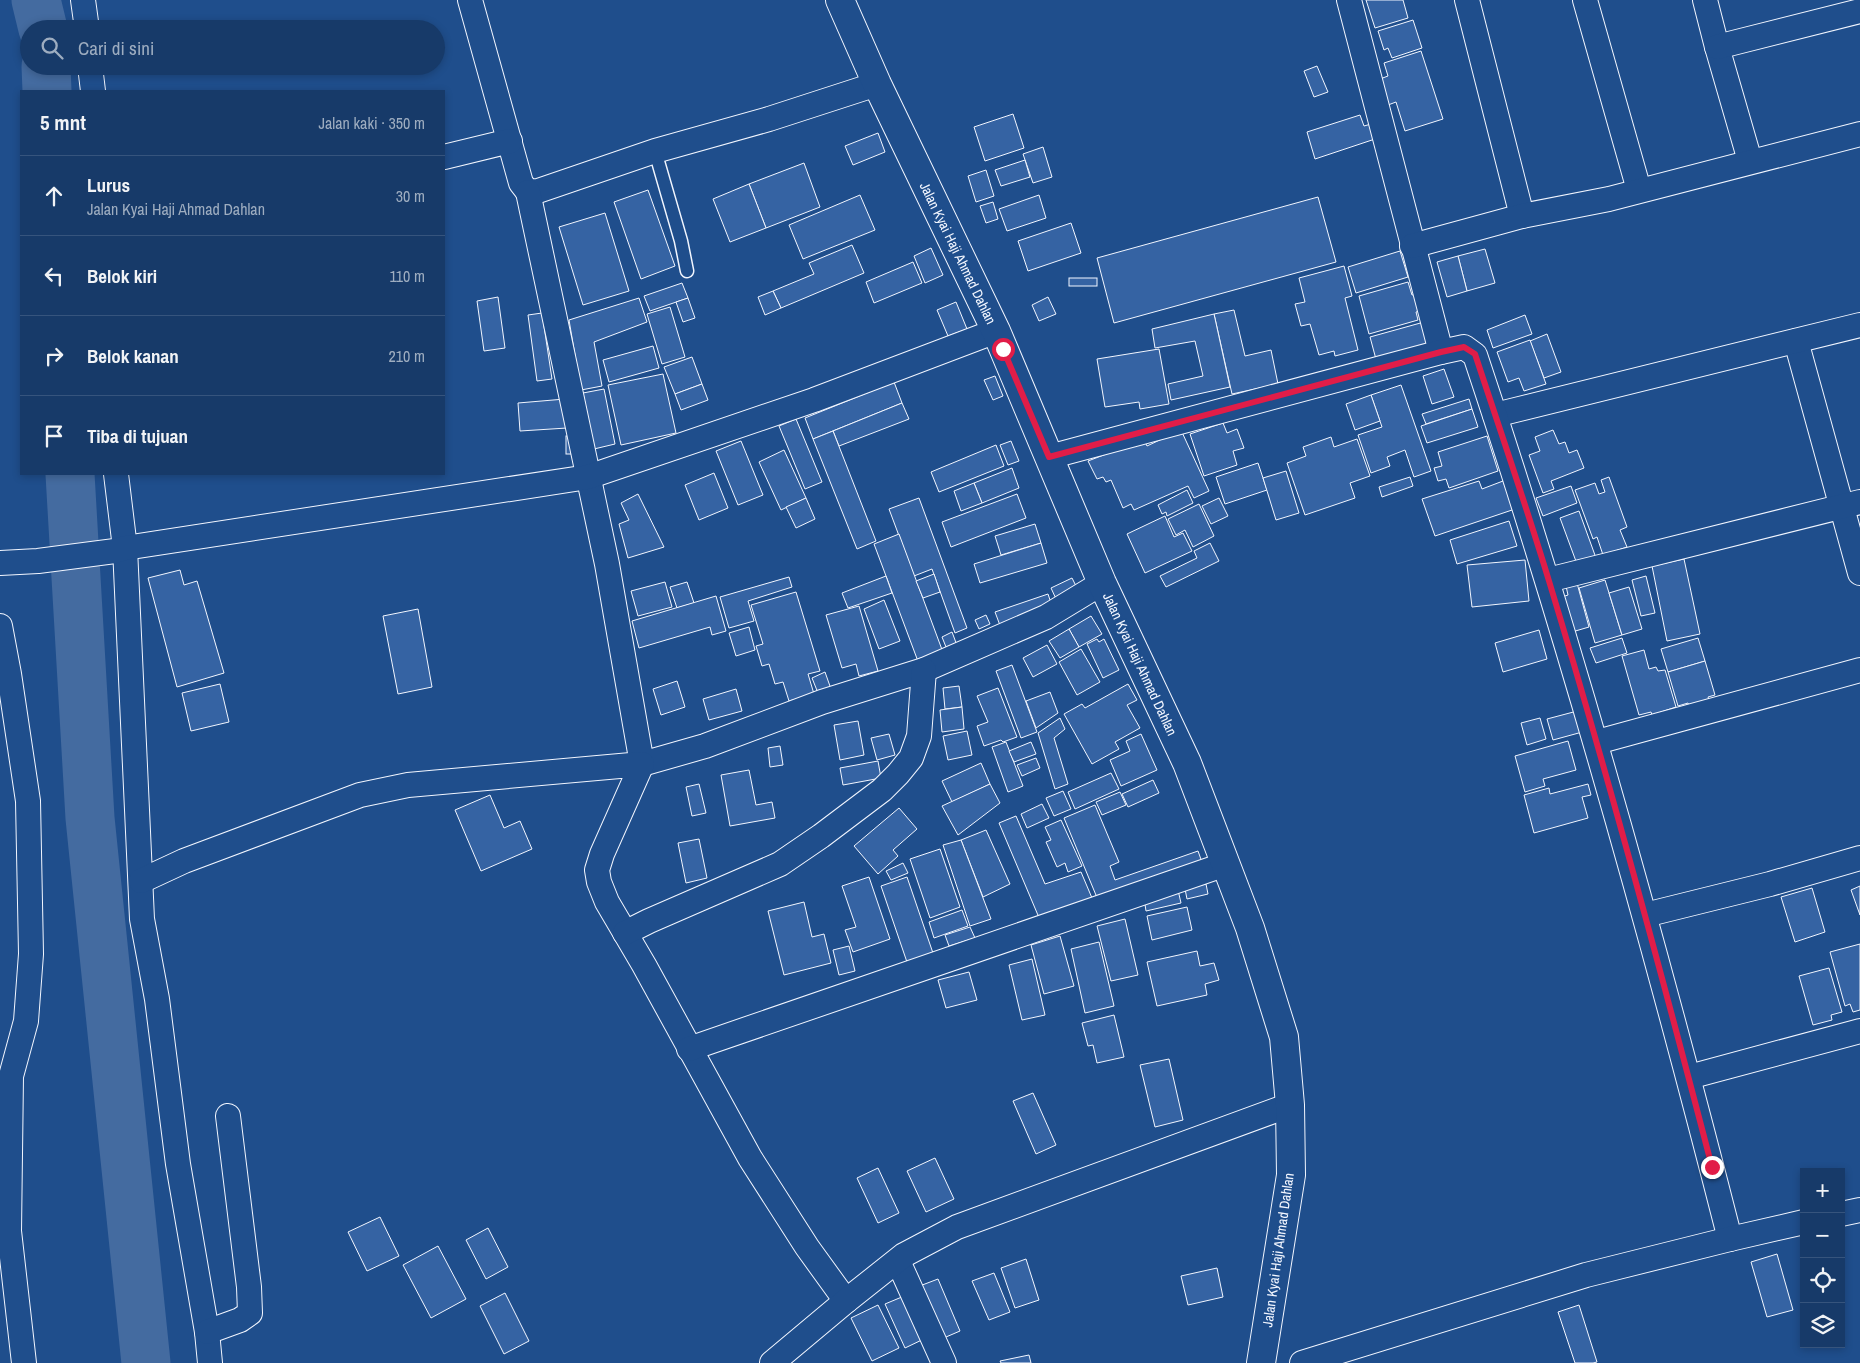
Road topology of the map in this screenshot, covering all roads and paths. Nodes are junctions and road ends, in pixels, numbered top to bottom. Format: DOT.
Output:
graph roads {
  1 [pos="83,0"];
  2 [pos="470,0"];
  3 [pos="840,0"];
  4 [pos="1349,0"];
  5 [pos="1467,0"];
  6 [pos="1585,0"];
  7 [pos="1705,0"];
  8 [pos="1860,10"];
  9 [pos="86,20"];
  10 [pos="1717,47"];
  11 [pos="91,75"];
  12 [pos="878,84"];
  13 [pos="93,90"];
  14 [pos="1860,134"];
  15 [pos="510,141"];
  16 [pos="655,151"];
  17 [pos="445,158"];
  18 [pos="1750,161"];
  19 [pos="1639,190"];
  20 [pos="528,192"];
  21 [pos="1522,216"];
  22 [pos="1412,246"];
  23 [pos="688,271"];
  24 [pos="1860,325"];
  25 [pos="996,331"];
  26 [pos="1796,342"];
  27 [pos="1441,352"];
  28 [pos="1495,415"];
  29 [pos="1049,457"];
  30 [pos="116,475"];
  31 [pos="588,477"];
  32 [pos="1851,504"];
  33 [pos="120,549"];
  34 [pos="0,563"];
  35 [pos="1860,573"];
  36 [pos="1548,580"];
  37 [pos="1102,583"];
  38 [pos="0,626"];
  39 [pos="924,670"];
  40 [pos="1860,670"];
  41 [pos="1596,742"];
  42 [pos="642,764"];
  43 [pos="1860,858"];
  44 [pos="1226,864"];
  45 [pos="141,881"];
  46 [pos="1645,915"];
  47 [pos="625,933"];
  48 [pos="1860,1031"];
  49 [pos="689,1049"];
  50 [pos="5,1069"];
  51 [pos="1689,1077"];
  52 [pos="1290,1105"];
  53 [pos="228,1116"];
  54 [pos="1860,1210"];
  55 [pos="1845,1213"];
  56 [pos="1800,1223"];
  57 [pos="1730,1239"];
  58 [pos="898,1260"];
  59 [pos="846,1301"];
  60 [pos="207,1332"];
  61 [pos="24,1363"];
  62 [pos="210,1363"];
  63 [pos="772,1363"];
  64 [pos="944,1363"];
  65 [pos="1260,1363"];
  66 [pos="1302,1363"];
  1 -- 9 [label="street"];
  2 -- 15 [label="street"];
  3 -- 12 [label="street, Jalan Kyai Haji Ahmad Dahlan"];
  4 -- 22 [label="street"];
  5 -- 21 [label="street"];
  6 -- 19 [label="street"];
  7 -- 10 [label="street"];
  8 -- 10 [label="street"];
  10 -- 18 [label="street"];
  11 -- 13 [label="street"];
  12 -- 16 [label="street"];
  12 -- 25 [label="street, Jalan Kyai Haji Ahmad Dahlan"];
  14 -- 18 [label="street"];
  15 -- 17 [label="street"];
  15 -- 20 [label="street"];
  16 -- 20 [label="street"];
  16 -- 23 [label="lane"];
  18 -- 19 [label="street"];
  19 -- 21 [label="street"];
  20 -- 31 [label="street"];
  21 -- 22 [label="street"];
  22 -- 27 [label="street"];
  24 -- 26 [label="street"];
  25 -- 29 [label="street, Jalan Kyai Haji Ahmad Dahlan"];
  25 -- 31 [label="street"];
  26 -- 28 [label="street"];
  26 -- 32 [label="street"];
  27 -- 28 [label="street"];
  27 -- 29 [label="street"];
  28 -- 36 [label="street"];
  29 -- 37 [label="street, Jalan Kyai Haji Ahmad Dahlan"];
  30 -- 33 [label="street"];
  31 -- 33 [label="street"];
  31 -- 42 [label="street"];
  32 -- 35 [label="street"];
  32 -- 36 [label="street"];
  33 -- 34 [label="street"];
  33 -- 45 [label="street"];
  36 -- 41 [label="street"];
  37 -- 39 [label="street"];
  37 -- 44 [label="street, Jalan Kyai Haji Ahmad Dahlan"];
  38 -- 50 [label="street"];
  39 -- 42 [label="street"];
  39 -- 47 [label="street"];
  40 -- 41 [label="street"];
  41 -- 46 [label="street"];
  42 -- 45 [label="street"];
  42 -- 47 [label="street"];
  43 -- 46 [label="street"];
  44 -- 49 [label="street"];
  44 -- 52 [label="street, Jalan Kyai Haji Ahmad Dahlan"];
  45 -- 60 [label="street"];
  46 -- 51 [label="street"];
  47 -- 49 [label="street"];
  48 -- 51 [label="street"];
  49 -- 59 [label="street"];
  50 -- 61 [label="street"];
  51 -- 57 [label="street"];
  52 -- 58 [label="street"];
  52 -- 65 [label="street, Jalan Kyai Haji Ahmad Dahlan"];
  53 -- 60 [label="street"];
  54 -- 55 [label="street"];
  56 -- 57 [label="street"];
  57 -- 66 [label="street"];
  58 -- 59 [label="street"];
  58 -- 64 [label="street"];
  59 -- 63 [label="street"];
  60 -- 62 [label="street"];
}
